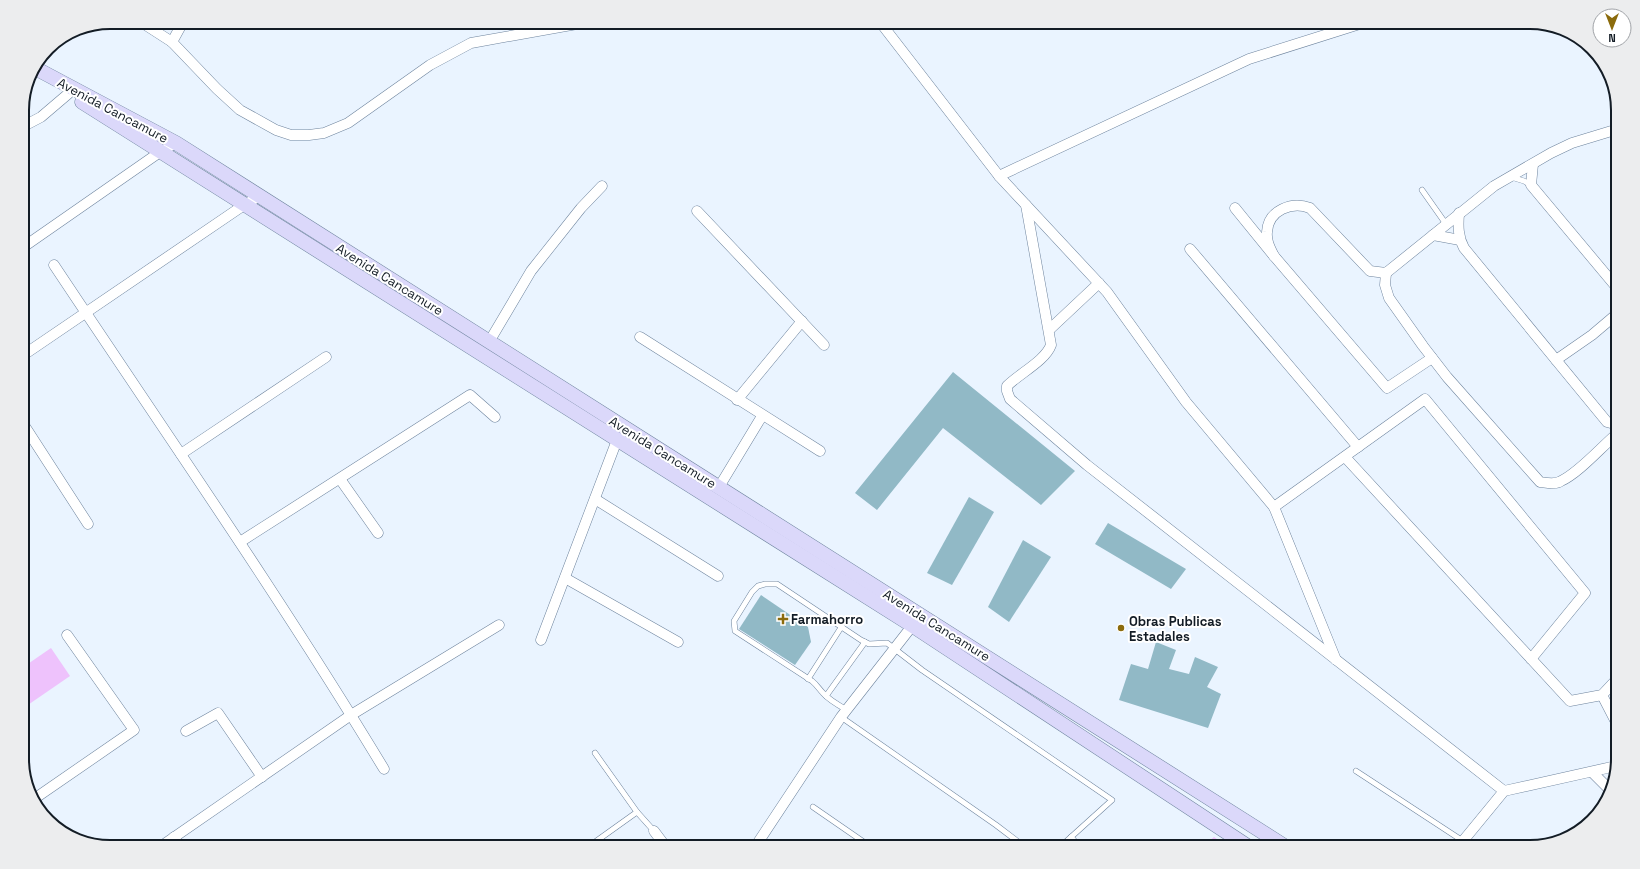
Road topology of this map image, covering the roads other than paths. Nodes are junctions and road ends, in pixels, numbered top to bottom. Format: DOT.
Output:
graph roads {
  1 [pos="152,29"];
  2 [pos="179,29"];
  3 [pos="542,29"];
  4 [pos="885,29"];
  5 [pos="1344,29"];
  6 [pos="172,42"];
  7 [pos="39,71"];
  8 [pos="37,74"];
  9 [pos="68,94"];
  10 [pos="29,124"];
  11 [pos="1611,131"];
  12 [pos="176,143"];
  13 [pos="160,152"];
  14 [pos="1533,164"];
  15 [pos="999,176"];
  16 [pos="1511,177"];
  17 [pos="1531,185"];
  18 [pos="602,186"];
  19 [pos="1422,190"];
  20 [pos="260,196"];
  21 [pos="244,205"];
  22 [pos="1026,205"];
  23 [pos="1235,208"];
  24 [pos="697,212"];
  25 [pos="1459,213"];
  26 [pos="1446,224"];
  27 [pos="1433,235"];
  28 [pos="1460,240"];
  29 [pos="29,243"];
  30 [pos="1190,250"];
  31 [pos="1274,256"];
  32 [pos="54,264"];
  33 [pos="1386,273"];
  34 [pos="1611,281"];
  35 [pos="1099,283"];
  36 [pos="86,312"];
  37 [pos="1611,319"];
  38 [pos="802,321"];
  39 [pos="1050,330"];
  40 [pos="640,337"];
  41 [pos="489,342"];
  42 [pos="824,344"];
  43 [pos="29,351"];
  44 [pos="326,357"];
  45 [pos="1432,358"];
  46 [pos="1556,360"];
  47 [pos="737,400"];
  48 [pos="762,416"];
  49 [pos="495,417"];
  50 [pos="1607,422"];
  51 [pos="1611,423"];
  52 [pos="29,433"];
  53 [pos="1611,439"];
  54 [pos="618,440"];
  55 [pos="1607,443"];
  56 [pos="1358,447"];
  57 [pos="820,452"];
  58 [pos="181,454"];
  59 [pos="1345,457"];
  60 [pos="340,479"];
  61 [pos="719,487"];
  62 [pos="595,499"];
  63 [pos="1274,507"];
  64 [pos="88,524"];
  65 [pos="378,533"];
  66 [pos="240,542"];
  67 [pos="718,576"];
  68 [pos="565,578"];
  69 [pos="916,620"];
  70 [pos="499,625"];
  71 [pos="842,626"];
  72 [pos="67,635"];
  73 [pos="542,640"];
  74 [pos="678,642"];
  75 [pos="865,642"];
  76 [pos="894,649"];
  77 [pos="1531,659"];
  78 [pos="1336,660"];
  79 [pos="808,679"];
  80 [pos="1611,685"];
  81 [pos="1602,695"];
  82 [pos="826,696"];
  83 [pos="1611,712"];
  84 [pos="844,713"];
  85 [pos="351,715"];
  86 [pos="186,731"];
  87 [pos="595,753"];
  88 [pos="1610,767"];
  89 [pos="384,769"];
  90 [pos="1356,771"];
  91 [pos="1592,772"];
  92 [pos="262,777"];
  93 [pos="1606,787"];
  94 [pos="1504,791"];
  95 [pos="38,796"];
  96 [pos="813,807"];
  97 [pos="637,812"];
  98 [pos="654,832"];
  99 [pos="174,837"];
  100 [pos="1071,837"];
  101 [pos="170,840"];
  102 [pos="176,840"];
  103 [pos="598,840"];
  104 [pos="660,840"];
  105 [pos="760,840"];
  106 [pos="861,840"];
  107 [pos="1016,840"];
  108 [pos="1068,840"];
  109 [pos="1074,840"];
  110 [pos="1239,840"];
  111 [pos="1275,840"];
  112 [pos="1454,840"];
  113 [pos="1463,840"];
  1 -- 6 [label="street"];
  2 -- 6 [label="street"];
  3 -- 6 [label="street"];
  4 -- 15 [label="street"];
  5 -- 15 [label="street"];
  7 -- 12 [label="main road, Avenida Cancamure"];
  8 -- 9 [label="main road, Avenida Cancamure"];
  9 -- 10 [label="street"];
  9 -- 13 [label="main road, Avenida Cancamure"];
  11 -- 14 [label="street"];
  12 -- 13 [label="street"];
  12 -- 20 [label="main road, Avenida Cancamure"];
  13 -- 21 [label="main road, Avenida Cancamure"];
  13 -- 29 [label="street"];
  14 -- 16 [label="street"];
  14 -- 17 [label="street"];
  15 -- 22 [label="street"];
  16 -- 17 [label="lane"];
  16 -- 25 [label="street"];
  17 -- 34 [label="street"];
  18 -- 41 [label="street"];
  19 -- 26 [label="lane"];
  20 -- 21 [label="street"];
  20 -- 41 [label="main road, Avenida Cancamure"];
  21 -- 36 [label="street"];
  21 -- 54 [label="main road, Avenida Cancamure"];
  22 -- 35 [label="street"];
  22 -- 39 [label="street"];
  23 -- 31 [label="street"];
  24 -- 38 [label="street"];
  25 -- 26 [label="street"];
  25 -- 28 [label="street"];
  26 -- 27 [label="street"];
  27 -- 28 [label="street"];
  27 -- 33 [label="street"];
  28 -- 46 [label="street"];
  30 -- 56 [label="street"];
  31 -- 33 [label="street"];
  31 -- 45 [label="street"];
  32 -- 36 [label="street"];
  33 -- 45 [label="street"];
  35 -- 39 [label="street"];
  35 -- 63 [label="street"];
  36 -- 43 [label="street"];
  36 -- 58 [label="street"];
  37 -- 46 [label="street"];
  38 -- 42 [label="street"];
  38 -- 47 [label="street"];
  39 -- 78 [label="street"];
  40 -- 47 [label="street"];
  41 -- 61 [label="main road, Avenida Cancamure"];
  44 -- 58 [label="street"];
  45 -- 55 [label="street"];
  46 -- 50 [label="street"];
  47 -- 48 [label="street"];
  48 -- 57 [label="street"];
  48 -- 61 [label="street"];
  49 -- 60 [label="street"];
  50 -- 51 [label="street"];
  50 -- 55 [label="street"];
  52 -- 64 [label="street"];
  53 -- 55 [label="street"];
  54 -- 62 [label="street"];
  54 -- 69 [label="main road, Avenida Cancamure"];
  56 -- 59 [label="street"];
  56 -- 77 [label="street"];
  58 -- 66 [label="street"];
  59 -- 63 [label="street"];
  59 -- 77 [label="street"];
  60 -- 65 [label="street"];
  60 -- 66 [label="street"];
  61 -- 69 [label="main road, Avenida Cancamure"];
  62 -- 67 [label="street"];
  62 -- 68 [label="street"];
  63 -- 78 [label="street"];
  66 -- 85 [label="street"];
  68 -- 73 [label="street"];
  68 -- 74 [label="street"];
  69 -- 76 [label="street"];
  69 -- 110 [label="main road, Avenida Cancamure"];
  69 -- 111 [label="main road, Avenida Cancamure"];
  70 -- 85 [label="street"];
  71 -- 75 [label="lane"];
  71 -- 79 [label="lane"];
  71 -- 79 [label="lane"];
  72 -- 95 [label="street"];
  75 -- 76 [label="lane"];
  75 -- 82 [label="lane"];
  76 -- 84 [label="street"];
  76 -- 100 [label="lane"];
  77 -- 81 [label="street"];
  78 -- 94 [label="street"];
  79 -- 82 [label="lane"];
  80 -- 81 [label="street"];
  81 -- 83 [label="street"];
  82 -- 84 [label="lane"];
  84 -- 105 [label="street"];
  84 -- 107 [label="lane"];
  85 -- 89 [label="street"];
  85 -- 92 [label="street"];
  86 -- 92 [label="street"];
  87 -- 97 [label="lane"];
  88 -- 91 [label="street"];
  90 -- 112 [label="lane"];
  91 -- 93 [label="street"];
  91 -- 94 [label="street"];
  92 -- 99 [label="street"];
  94 -- 113 [label="street"];
  96 -- 106 [label="lane"];
  97 -- 98 [label="lane"];
  97 -- 103 [label="lane"];
  98 -- 104 [label="street"];
  99 -- 101 [label="street"];
  99 -- 102 [label="street"];
  100 -- 108 [label="lane"];
  100 -- 109 [label="lane"];
}
